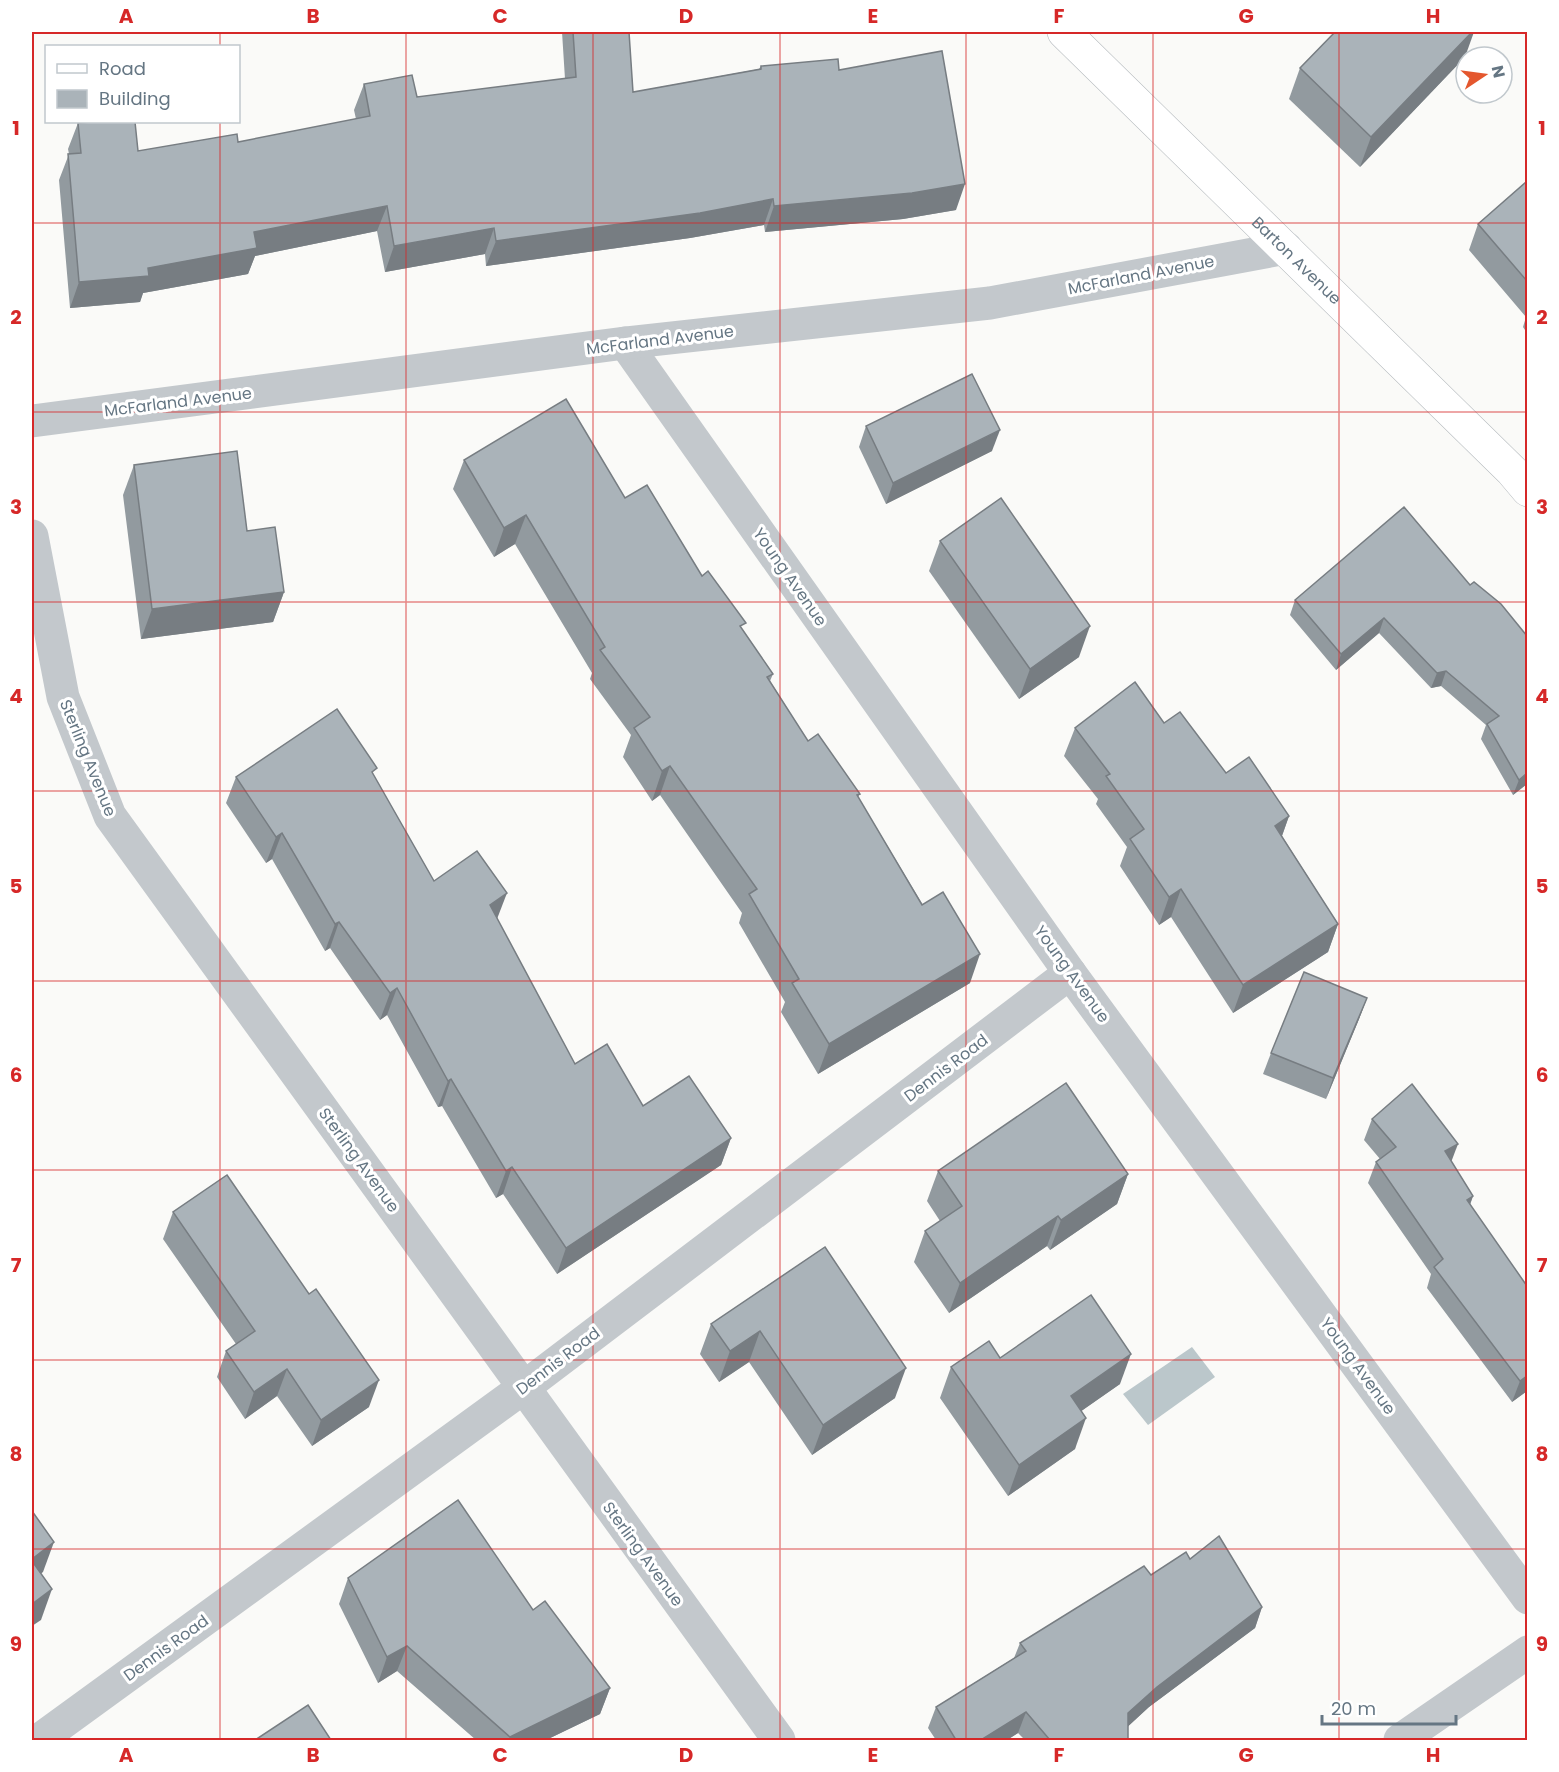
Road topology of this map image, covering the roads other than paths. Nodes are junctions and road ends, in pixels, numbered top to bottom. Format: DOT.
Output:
graph roads {
  1 [pos="1064,32"];
  2 [pos="1286,248"];
  3 [pos="625,343"];
  4 [pos="32,421"];
  5 [pos="1527,490"];
  6 [pos="32,536"];
  7 [pos="1070,973"];
  8 [pos="523,1388"];
  9 [pos="1527,1598"];
  10 [pos="1527,1652"];
  11 [pos="39,1740"];
  12 [pos="778,1740"];
  13 [pos="1400,1740"];
  1 -- 2 [label="main road, Barton Avenue"];
  2 -- 3 [label="street, McFarland Avenue"];
  2 -- 5 [label="main road, Barton Avenue"];
  3 -- 4 [label="street, McFarland Avenue"];
  3 -- 7 [label="street, Young Avenue"];
  6 -- 8 [label="street, Sterling Avenue"];
  7 -- 8 [label="street, Dennis Road"];
  7 -- 9 [label="street, Young Avenue"];
  8 -- 11 [label="street, Dennis Road"];
  8 -- 12 [label="street, Sterling Avenue"];
  10 -- 13 [label="street"];
}
